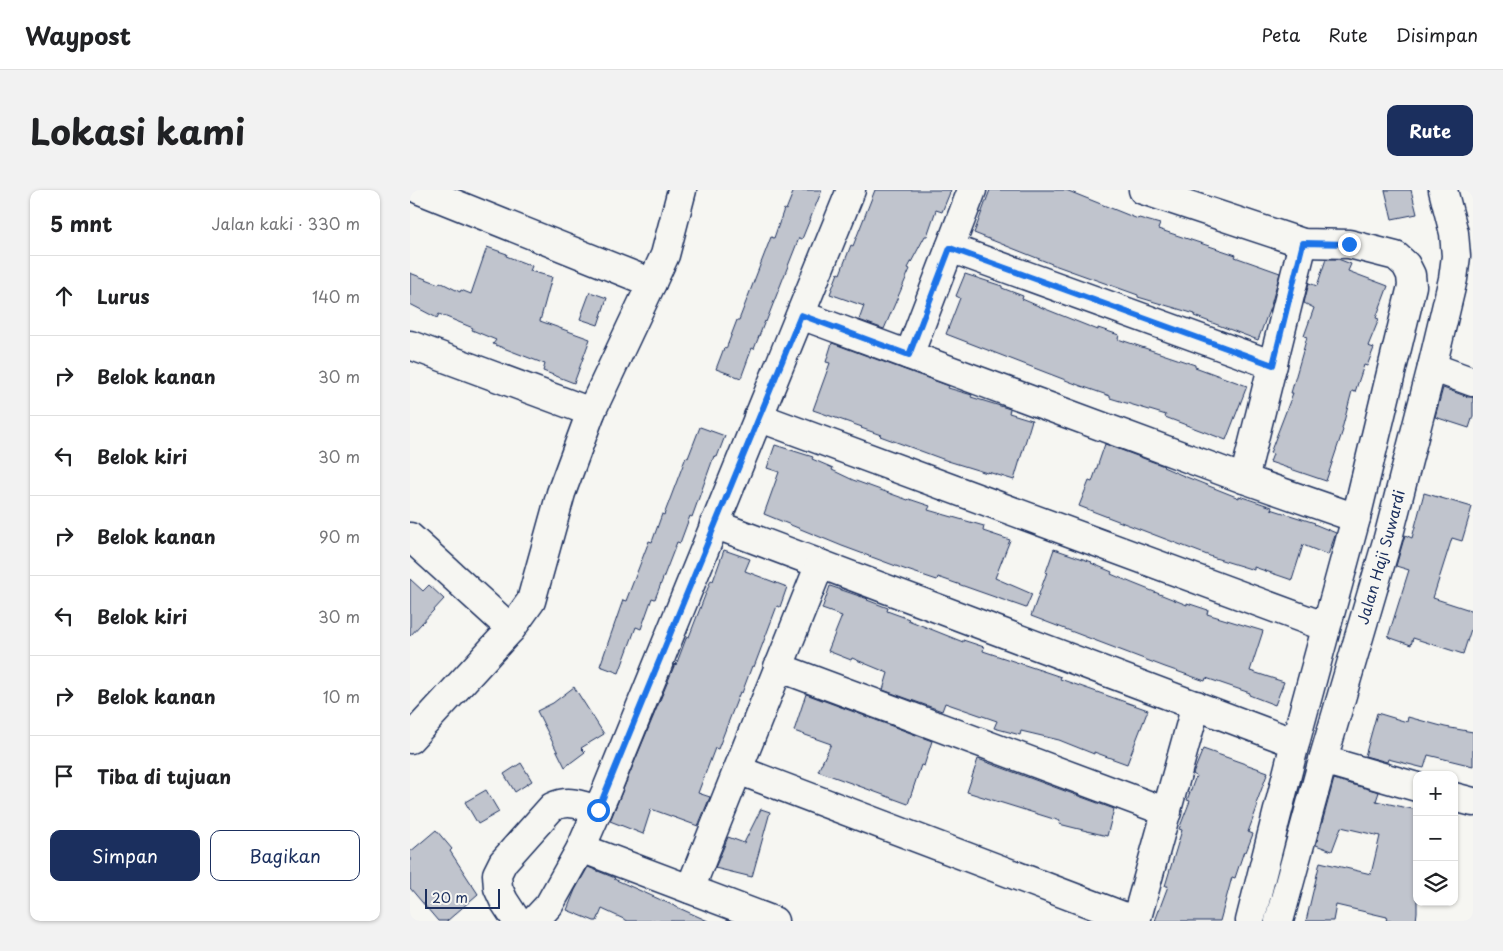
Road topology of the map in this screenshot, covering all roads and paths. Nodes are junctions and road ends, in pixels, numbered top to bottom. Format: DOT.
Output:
graph roads {
  1 [pos="420,190"];
  2 [pos="682,190"];
  3 [pos="851,190"];
  4 [pos="972,190"];
  5 [pos="1143,190"];
  6 [pos="1443,190"];
  7 [pos="1303,243"];
  8 [pos="950,248"];
  9 [pos="652,283"];
  10 [pos="801,315"];
  11 [pos="410,345"];
  12 [pos="909,355"];
  13 [pos="1273,365"];
  14 [pos="1432,368"];
  15 [pos="1473,382"];
  16 [pos="590,412"];
  17 [pos="758,417"];
  18 [pos="1244,479"];
  19 [pos="1356,518"];
  20 [pos="714,524"];
  21 [pos="410,538"];
  22 [pos="820,564"];
  23 [pos="1326,627"];
  24 [pos="511,629"];
  25 [pos="778,667"];
  26 [pos="1196,705"];
  27 [pos="410,739"];
  28 [pos="1295,743"];
  29 [pos="1323,760"];
  30 [pos="738,770"];
  31 [pos="1413,786"];
  32 [pos="1458,798"];
  33 [pos="1473,802"];
  34 [pos="598,810"];
  35 [pos="1167,812"];
  36 [pos="581,848"];
  37 [pos="690,889"];
  38 [pos="518,921"];
  39 [pos="534,921"];
  40 [pos="774,921"];
  41 [pos="1136,921"];
  42 [pos="1250,921"];
  43 [pos="1279,921"];
  1 -- 9 [label="street"];
  2 -- 9 [label="street"];
  3 -- 10 [label="street"];
  4 -- 8 [label="street"];
  5 -- 7 [label="street"];
  6 -- 14 [label="street, Jalan Haji Suwardi"];
  7 -- 13 [label="street"];
  7 -- 19 [label="street"];
  8 -- 12 [label="street"];
  8 -- 13 [label="street"];
  9 -- 16 [label="street"];
  10 -- 12 [label="street"];
  10 -- 17 [label="street"];
  11 -- 16 [label="street"];
  12 -- 18 [label="street"];
  13 -- 18 [label="street"];
  14 -- 15 [label="street"];
  14 -- 29 [label="street, Jalan Haji Suwardi"];
  16 -- 24 [label="street"];
  17 -- 20 [label="street"];
  17 -- 23 [label="street"];
  18 -- 19 [label="street"];
  19 -- 23 [label="street"];
  20 -- 22 [label="street"];
  20 -- 34 [label="street"];
  21 -- 24 [label="street"];
  22 -- 25 [label="street"];
  22 -- 26 [label="street"];
  23 -- 28 [label="street"];
  24 -- 27 [label="street"];
  25 -- 30 [label="street"];
  25 -- 35 [label="street"];
  26 -- 28 [label="street"];
  26 -- 35 [label="street"];
  28 -- 42 [label="street"];
  29 -- 31 [label="street"];
  29 -- 43 [label="street, Jalan Haji Suwardi"];
  30 -- 37 [label="street"];
  30 -- 41 [label="street"];
  32 -- 33 [label="street"];
  34 -- 36 [label="street"];
  34 -- 38 [label="street"];
  35 -- 41 [label="street"];
  36 -- 37 [label="street"];
  36 -- 39 [label="street"];
  37 -- 40 [label="street"];
}
